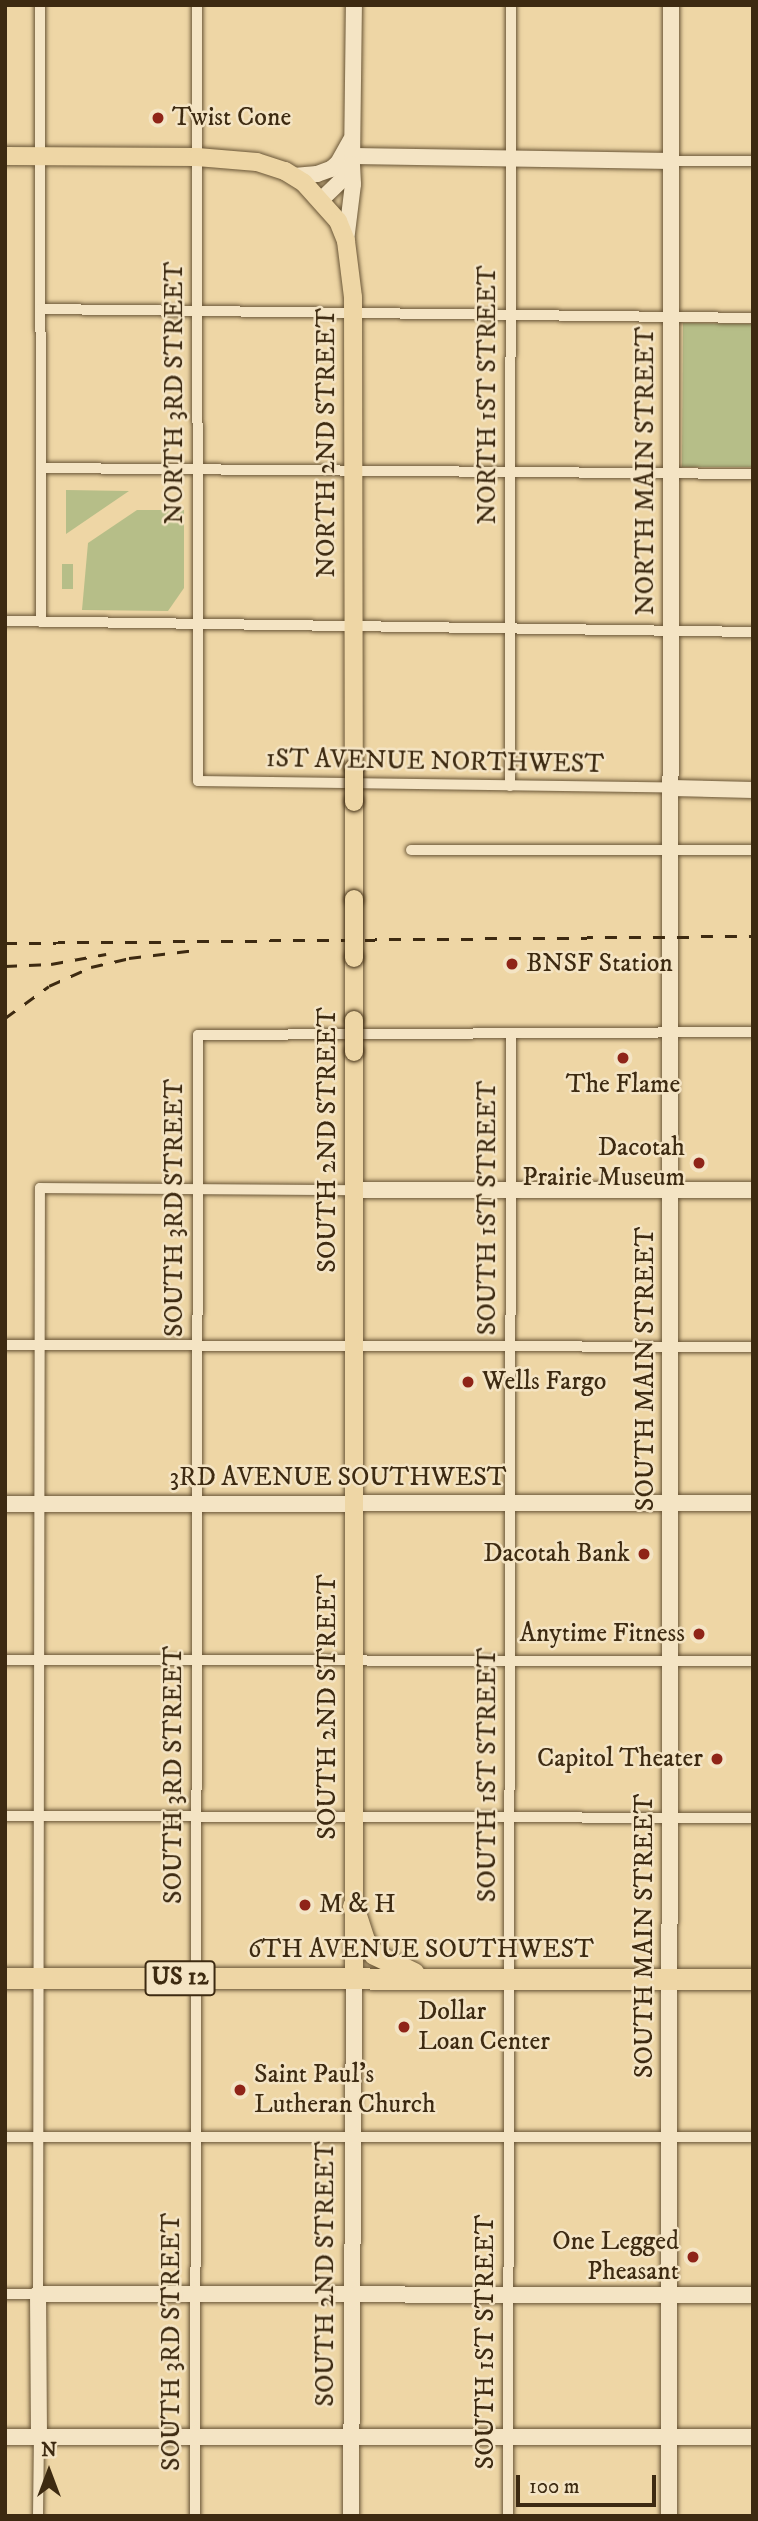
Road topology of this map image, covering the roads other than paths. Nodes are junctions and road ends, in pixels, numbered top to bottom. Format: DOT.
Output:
graph roads {
  1 [pos="40,5"];
  2 [pos="197,5"];
  3 [pos="354,5"];
  4 [pos="511,5"];
  5 [pos="671,5"];
  6 [pos="354,134"];
  7 [pos="5,156"];
  8 [pos="40,156"];
  9 [pos="197,157"];
  10 [pos="385,158"];
  11 [pos="511,159"];
  12 [pos="352,160"];
  13 [pos="671,161"];
  14 [pos="753,161"];
  15 [pos="294,176"];
  16 [pos="353,184"];
  17 [pos="322,199"];
  18 [pos="346,241"];
  19 [pos="41,309"];
  20 [pos="197,311"];
  21 [pos="353,313"];
  22 [pos="512,315"];
  23 [pos="670,318"];
  24 [pos="753,318"];
  25 [pos="41,468"];
  26 [pos="198,470"];
  27 [pos="354,470"];
  28 [pos="511,471"];
  29 [pos="670,474"];
  30 [pos="753,474"];
  31 [pos="5,621"];
  32 [pos="41,622"];
  33 [pos="197,624"];
  34 [pos="354,626"];
  35 [pos="511,628"];
  36 [pos="671,631"];
  37 [pos="753,632"];
  38 [pos="198,781"];
  39 [pos="510,786"];
  40 [pos="672,789"];
  41 [pos="753,790"];
  42 [pos="411,850"];
  43 [pos="753,850"];
  44 [pos="671,851"];
  45 [pos="354,899"];
  46 [pos="671,937"];
  47 [pos="753,1032"];
  48 [pos="671,1033"];
  49 [pos="511,1035"];
  50 [pos="198,1189"];
  51 [pos="355,1190"];
  52 [pos="511,1190"];
  53 [pos="671,1190"];
  54 [pos="753,1190"];
  55 [pos="5,1345"];
  56 [pos="41,1345"];
  57 [pos="197,1346"];
  58 [pos="354,1346"];
  59 [pos="510,1347"];
  60 [pos="671,1347"];
  61 [pos="753,1347"];
  62 [pos="355,1502"];
  63 [pos="197,1503"];
  64 [pos="511,1503"];
  65 [pos="671,1503"];
  66 [pos="753,1503"];
  67 [pos="5,1504"];
  68 [pos="40,1504"];
  69 [pos="5,1660"];
  70 [pos="40,1660"];
  71 [pos="510,1660"];
  72 [pos="197,1661"];
  73 [pos="354,1661"];
  74 [pos="670,1661"];
  75 [pos="753,1661"];
  76 [pos="5,1816"];
  77 [pos="511,1816"];
  78 [pos="40,1817"];
  79 [pos="196,1817"];
  80 [pos="354,1817"];
  81 [pos="670,1818"];
  82 [pos="753,1818"];
  83 [pos="354,1906"];
  84 [pos="5,1978"];
  85 [pos="196,1978"];
  86 [pos="354,1978"];
  87 [pos="509,1978"];
  88 [pos="39,1979"];
  89 [pos="433,1979"];
  90 [pos="669,1979"];
  91 [pos="753,1979"];
  92 [pos="5,2137"];
  93 [pos="39,2137"];
  94 [pos="195,2137"];
  95 [pos="353,2137"];
  96 [pos="510,2137"];
  97 [pos="670,2137"];
  98 [pos="753,2137"];
  99 [pos="5,2294"];
  100 [pos="38,2294"];
  101 [pos="352,2294"];
  102 [pos="195,2295"];
  103 [pos="509,2295"];
  104 [pos="669,2295"];
  105 [pos="753,2295"];
  106 [pos="352,2436"];
  107 [pos="509,2436"];
  108 [pos="5,2437"];
  109 [pos="39,2437"];
  110 [pos="195,2437"];
  111 [pos="669,2437"];
  112 [pos="753,2437"];
  113 [pos="38,2516"];
  114 [pos="195,2516"];
  115 [pos="351,2516"];
  116 [pos="509,2516"];
  117 [pos="669,2516"];
  1 -- 8 [label="street"];
  2 -- 9 [label="street, NORTH 3RD STREET"];
  3 -- 6 [label="street"];
  4 -- 11 [label="street, NORTH 1ST STREET"];
  5 -- 13 [label="street, NORTH MAIN STREET"];
  6 -- 12 [label="street"];
  6 -- 15 [label="street"];
  7 -- 8 [label="main road, NORTH 2ND STREET"];
  8 -- 9 [label="main road, NORTH 2ND STREET"];
  8 -- 19 [label="street"];
  9 -- 15 [label="main road, NORTH 2ND STREET"];
  9 -- 20 [label="street, NORTH 3RD STREET"];
  10 -- 11 [label="street"];
  10 -- 12 [label="street"];
  10 -- 16 [label="street"];
  11 -- 13 [label="street"];
  11 -- 22 [label="street, NORTH 1ST STREET"];
  12 -- 16 [label="street"];
  12 -- 17 [label="street"];
  13 -- 14 [label="street"];
  13 -- 23 [label="street, NORTH MAIN STREET"];
  15 -- 17 [label="main road, NORTH 2ND STREET"];
  16 -- 18 [label="street"];
  17 -- 18 [label="main road, NORTH 2ND STREET"];
  18 -- 21 [label="main road, NORTH 2ND STREET"];
  19 -- 20 [label="street"];
  19 -- 25 [label="street"];
  20 -- 21 [label="street"];
  20 -- 26 [label="street, NORTH 3RD STREET"];
  21 -- 22 [label="street"];
  21 -- 27 [label="main road, NORTH 2ND STREET"];
  22 -- 23 [label="street"];
  22 -- 28 [label="street, NORTH 1ST STREET"];
  23 -- 24 [label="street"];
  23 -- 29 [label="street, NORTH MAIN STREET"];
  25 -- 26 [label="street"];
  25 -- 32 [label="street"];
  26 -- 27 [label="street"];
  26 -- 33 [label="street, NORTH 3RD STREET"];
  27 -- 28 [label="street"];
  27 -- 34 [label="main road, NORTH 2ND STREET"];
  28 -- 29 [label="street"];
  28 -- 35 [label="street, NORTH 1ST STREET"];
  29 -- 30 [label="street"];
  29 -- 36 [label="street, NORTH MAIN STREET"];
  31 -- 32 [label="street"];
  32 -- 33 [label="street"];
  33 -- 34 [label="street"];
  33 -- 38 [label="street, NORTH 3RD STREET"];
  34 -- 35 [label="street"];
  34 -- 45 [label="main road, NORTH 2ND STREET, bridge"];
  35 -- 36 [label="street"];
  35 -- 39 [label="street, NORTH 1ST STREET"];
  36 -- 37 [label="street"];
  36 -- 40 [label="street, NORTH MAIN STREET"];
  38 -- 39 [label="street, 1ST AVENUE NORTHWEST"];
  39 -- 40 [label="street, 1ST AVENUE NORTHWEST"];
  40 -- 41 [label="street"];
  40 -- 44 [label="street, NORTH MAIN STREET"];
  42 -- 44 [label="street"];
  43 -- 44 [label="street"];
  44 -- 46 [label="street, NORTH MAIN STREET"];
  45 -- 51 [label="main road, SOUTH 2ND STREET, bridge"];
  46 -- 48 [label="street, SOUTH MAIN STREET"];
  47 -- 48 [label="street"];
  48 -- 49 [label="street"];
  48 -- 53 [label="street, SOUTH MAIN STREET"];
  49 -- 50 [label="street, SOUTH 3RD STREET"];
  49 -- 52 [label="street, SOUTH 1ST STREET"];
  50 -- 51 [label="street"];
  50 -- 56 [label="street"];
  50 -- 57 [label="street, SOUTH 3RD STREET"];
  51 -- 52 [label="street"];
  51 -- 58 [label="main road, SOUTH 2ND STREET"];
  52 -- 53 [label="street"];
  52 -- 59 [label="street, SOUTH 1ST STREET"];
  53 -- 54 [label="street"];
  53 -- 60 [label="street, SOUTH MAIN STREET"];
  55 -- 56 [label="street"];
  56 -- 57 [label="street"];
  56 -- 68 [label="street"];
  57 -- 58 [label="street"];
  57 -- 63 [label="street, SOUTH 3RD STREET"];
  58 -- 59 [label="street"];
  58 -- 62 [label="main road, SOUTH 2ND STREET"];
  59 -- 60 [label="street"];
  59 -- 64 [label="street, SOUTH 1ST STREET"];
  60 -- 61 [label="street"];
  60 -- 65 [label="street, SOUTH MAIN STREET"];
  62 -- 63 [label="street, 3RD AVENUE SOUTHWEST"];
  62 -- 64 [label="street, 3RD AVENUE SOUTHWEST"];
  62 -- 73 [label="main road, SOUTH 2ND STREET"];
  63 -- 68 [label="street, 3RD AVENUE SOUTHWEST"];
  63 -- 72 [label="street, SOUTH 3RD STREET"];
  64 -- 65 [label="street, 3RD AVENUE SOUTHWEST"];
  64 -- 71 [label="street, SOUTH 1ST STREET"];
  65 -- 66 [label="street, 3RD AVENUE SOUTHWEST"];
  65 -- 74 [label="street, SOUTH MAIN STREET"];
  67 -- 68 [label="street, 3RD AVENUE SOUTHWEST"];
  68 -- 70 [label="street"];
  69 -- 70 [label="street"];
  70 -- 72 [label="street"];
  70 -- 78 [label="street"];
  71 -- 73 [label="street"];
  71 -- 74 [label="street"];
  71 -- 77 [label="street, SOUTH 1ST STREET"];
  72 -- 73 [label="street"];
  72 -- 79 [label="street, SOUTH 3RD STREET"];
  73 -- 80 [label="main road, SOUTH 2ND STREET"];
  74 -- 75 [label="street"];
  74 -- 81 [label="street, SOUTH MAIN STREET"];
  76 -- 78 [label="street"];
  77 -- 80 [label="street"];
  77 -- 81 [label="street"];
  77 -- 87 [label="street, SOUTH 1ST STREET"];
  78 -- 79 [label="street"];
  78 -- 88 [label="street"];
  79 -- 80 [label="street"];
  79 -- 85 [label="street, SOUTH 3RD STREET"];
  80 -- 83 [label="main road, SOUTH 2ND STREET"];
  81 -- 82 [label="street"];
  81 -- 90 [label="street, SOUTH MAIN STREET"];
  83 -- 86 [label="main road, SOUTH 2ND STREET"];
  83 -- 89 [label="highway"];
  84 -- 88 [label="highway, 6TH AVENUE SOUTHWEST / US 12"];
  85 -- 86 [label="highway, 6TH AVENUE SOUTHWEST / US 12"];
  85 -- 88 [label="highway, 6TH AVENUE SOUTHWEST / US 12"];
  85 -- 94 [label="street, SOUTH 3RD STREET"];
  86 -- 89 [label="highway, 6TH AVENUE SOUTHWEST / US 12"];
  86 -- 95 [label="street, SOUTH 2ND STREET"];
  87 -- 89 [label="highway, 6TH AVENUE SOUTHWEST / US 12"];
  87 -- 90 [label="highway, 6TH AVENUE SOUTHWEST / US 12"];
  87 -- 96 [label="street, SOUTH 1ST STREET"];
  88 -- 93 [label="street"];
  90 -- 91 [label="highway, US 12"];
  90 -- 97 [label="street, SOUTH MAIN STREET"];
  92 -- 93 [label="street"];
  93 -- 94 [label="street"];
  93 -- 100 [label="street"];
  94 -- 95 [label="street"];
  94 -- 102 [label="street, SOUTH 3RD STREET"];
  95 -- 96 [label="street"];
  95 -- 101 [label="street, SOUTH 2ND STREET"];
  96 -- 97 [label="street"];
  96 -- 103 [label="street, SOUTH 1ST STREET"];
  97 -- 98 [label="street"];
  97 -- 104 [label="street, SOUTH MAIN STREET"];
  99 -- 100 [label="street"];
  100 -- 102 [label="street"];
  100 -- 109 [label="street"];
  101 -- 102 [label="street"];
  101 -- 103 [label="street"];
  101 -- 106 [label="street, SOUTH 2ND STREET"];
  102 -- 110 [label="street, SOUTH 3RD STREET"];
  103 -- 104 [label="street"];
  103 -- 107 [label="street, SOUTH 1ST STREET"];
  104 -- 105 [label="street"];
  104 -- 111 [label="street, SOUTH MAIN STREET"];
  106 -- 107 [label="street"];
  106 -- 110 [label="street"];
  106 -- 115 [label="street, SOUTH 2ND STREET"];
  107 -- 111 [label="street"];
  107 -- 116 [label="street, SOUTH 1ST STREET"];
  108 -- 109 [label="street"];
  109 -- 110 [label="street"];
  109 -- 113 [label="street"];
  110 -- 114 [label="street, SOUTH 3RD STREET"];
  111 -- 112 [label="street"];
  111 -- 117 [label="street, SOUTH MAIN STREET"];
}
